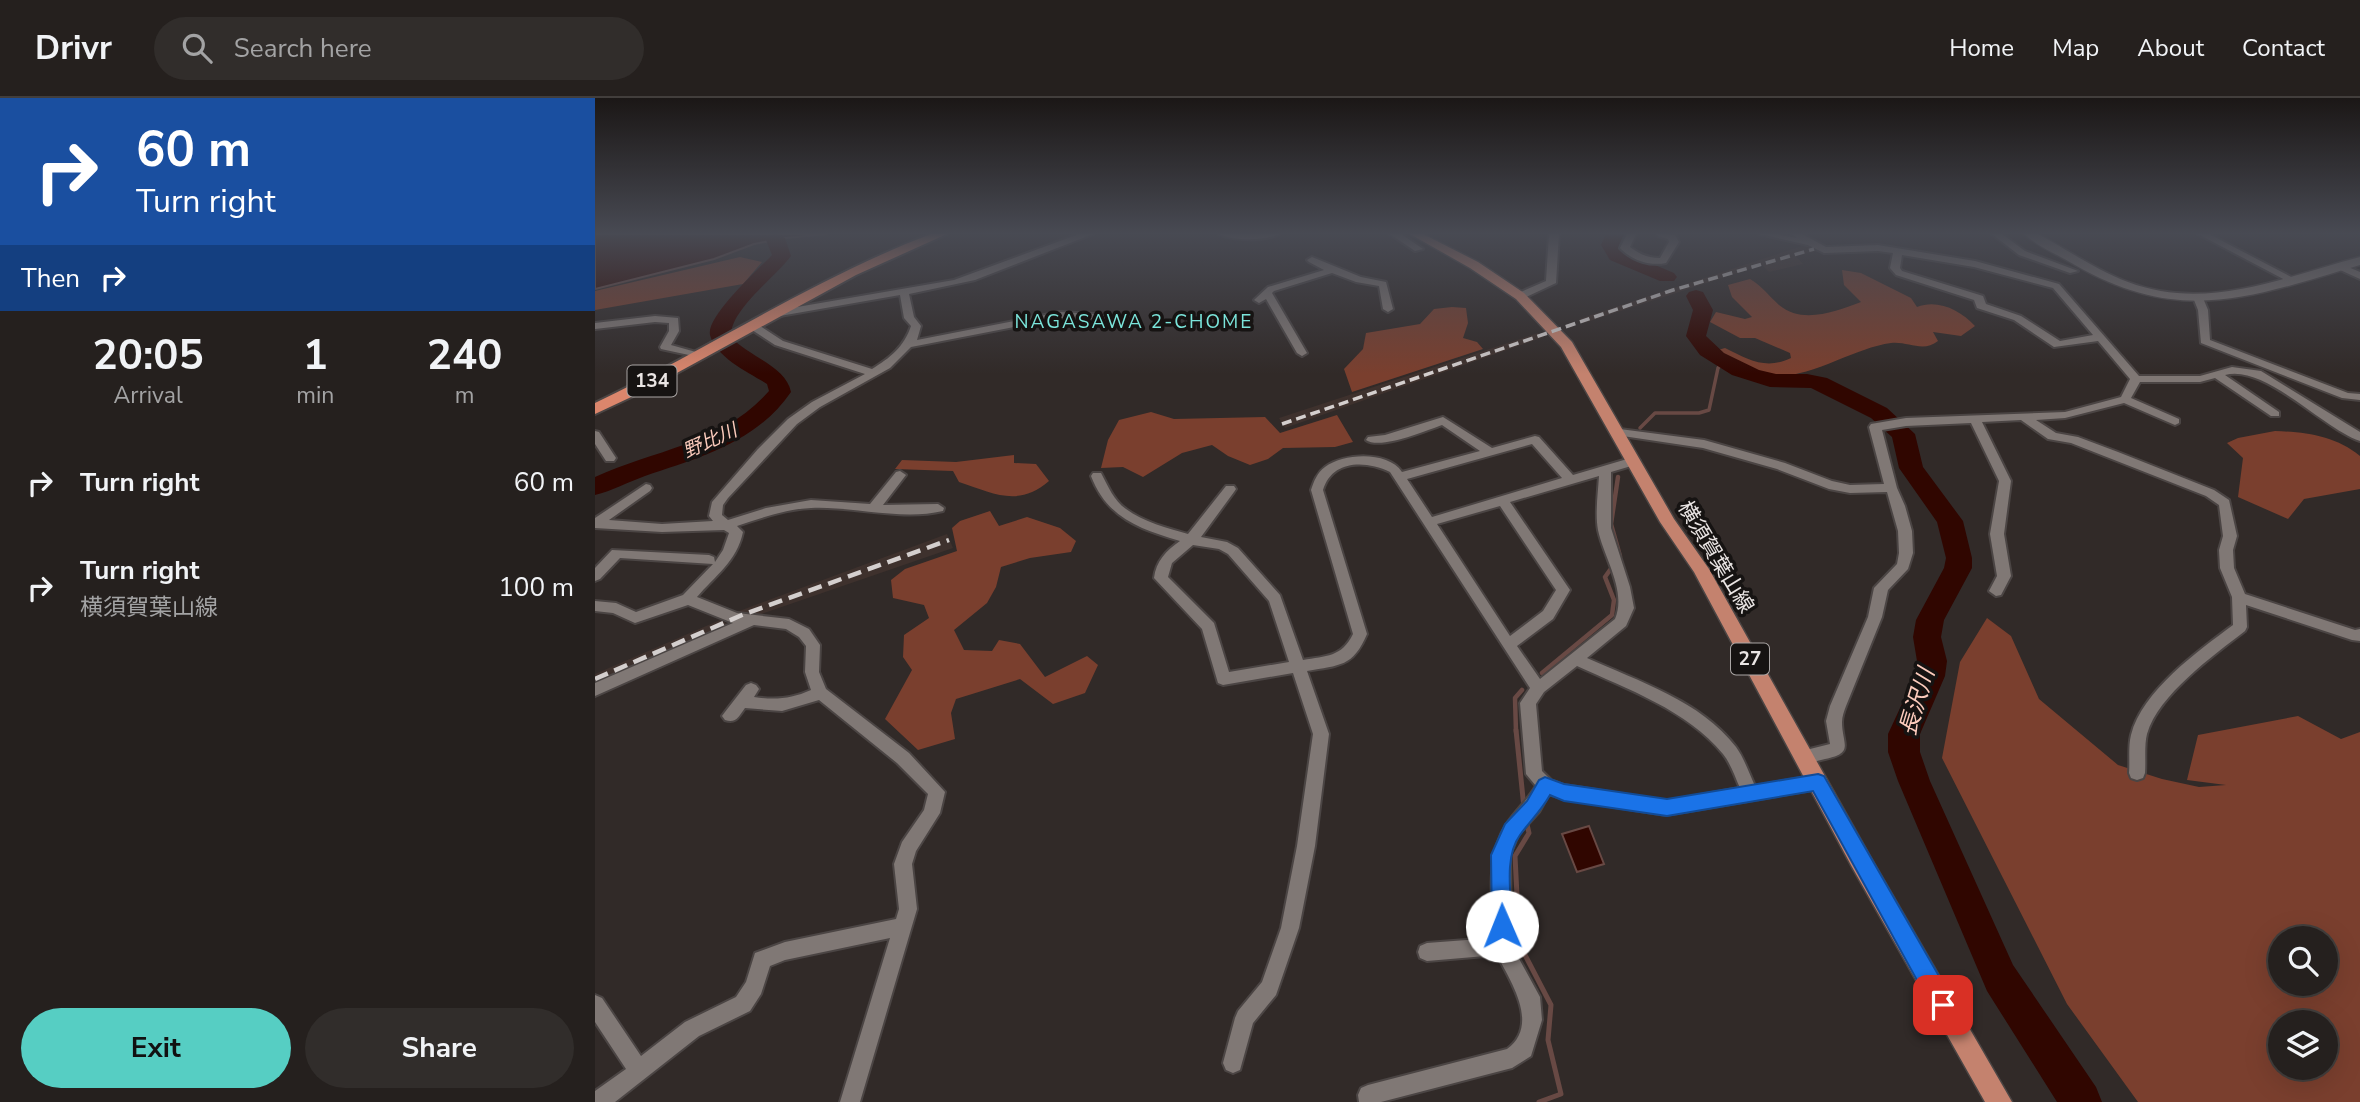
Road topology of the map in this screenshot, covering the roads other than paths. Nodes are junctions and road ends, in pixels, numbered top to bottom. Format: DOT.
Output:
graph roads {
  1 [pos="830,281"];
  2 [pos="958,281"];
  3 [pos="1297,281"];
  4 [pos="1364,281"];
  5 [pos="1497,281"];
  6 [pos="1551,281"];
  7 [pos="1924,281"];
  8 [pos="2038,281"];
  9 [pos="2062,281"];
  10 [pos="2115,281"];
  11 [pos="2289,281"];
  12 [pos="2056,286"];
  13 [pos="904,293"];
  14 [pos="1520,296"];
  15 [pos="2199,300"];
  16 [pos="1388,309"];
  17 [pos="774,314"];
  18 [pos="1110,318"];
  19 [pos="595,326"];
  20 [pos="748,329"];
  21 [pos="2102,337"];
  22 [pos="910,344"];
  23 [pos="1302,353"];
  24 [pos="704,354"];
  25 [pos="873,373"];
  26 [pos="2216,374"];
  27 [pos="2136,379"];
  28 [pos="2360,397"];
  29 [pos="2125,399"];
  30 [pos="595,409"];
  31 [pos="2274,414"];
  32 [pos="2024,417"];
  33 [pos="1975,419"];
  34 [pos="2175,421"];
  35 [pos="1616,431"];
  36 [pos="595,435"];
  37 [pos="2360,437"];
  38 [pos="1372,440"];
  39 [pos="1490,452"];
  40 [pos="610,458"];
  41 [pos="1634,461"];
  42 [pos="1605,470"];
  43 [pos="900,475"];
  44 [pos="1097,476"];
  45 [pos="1400,477"];
  46 [pos="1571,480"];
  47 [pos="646,488"];
  48 [pos="1891,488"];
  49 [pos="1230,489"];
  50 [pos="1503,501"];
  51 [pos="874,508"];
  52 [pos="938,508"];
  53 [pos="1430,522"];
  54 [pos="726,525"];
  55 [pos="1191,540"];
  56 [pos="709,560"];
  57 [pos="595,576"];
  58 [pos="1996,592"];
  59 [pos="2238,597"];
  60 [pos="688,599"];
  61 [pos="595,606"];
  62 [pos="750,621"];
  63 [pos="2360,635"];
  64 [pos="1509,644"];
  65 [pos="1576,659"];
  66 [pos="1298,667"];
  67 [pos="1539,688"];
  68 [pos="595,690"];
  69 [pos="820,694"];
  70 [pos="730,716"];
  71 [pos="1804,757"];
  72 [pos="2137,774"];
  73 [pos="1818,782"];
  74 [pos="1545,785"];
  75 [pos="1751,794"];
  76 [pos="903,926"];
  77 [pos="1502,946"];
  78 [pos="1427,952"];
  79 [pos="595,1005"];
  80 [pos="1233,1063"];
  81 [pos="639,1071"];
  82 [pos="598,1102"];
  83 [pos="850,1102"];
  84 [pos="1369,1102"];
  85 [pos="1999,1102"];
  1 -- 17 [label="highway, 134"];
  2 -- 13 [label="street"];
  3 -- 23 [label="street"];
  4 -- 16 [label="street"];
  5 -- 14 [label="main road, 横須賀葉山線 / 27"];
  6 -- 14 [label="street"];
  7 -- 21 [label="street"];
  8 -- 12 [label="street"];
  9 -- 12 [label="street"];
  10 -- 15 [label="street"];
  11 -- 15 [label="street"];
  12 -- 21 [label="street"];
  13 -- 17 [label="street"];
  13 -- 22 [label="street"];
  14 -- 35 [label="main road, 横須賀葉山線 / 27"];
  15 -- 28 [label="street"];
  17 -- 20 [label="highway, 134"];
  18 -- 22 [label="street"];
  19 -- 24 [label="street"];
  20 -- 24 [label="highway, 134"];
  20 -- 25 [label="street"];
  21 -- 27 [label="street"];
  22 -- 25 [label="street"];
  24 -- 30 [label="highway, 134"];
  25 -- 54 [label="street"];
  26 -- 27 [label="street"];
  26 -- 31 [label="street"];
  26 -- 37 [label="street"];
  27 -- 29 [label="street"];
  29 -- 32 [label="street"];
  29 -- 34 [label="street"];
  32 -- 33 [label="street"];
  32 -- 59 [label="street"];
  33 -- 48 [label="street"];
  33 -- 58 [label="street"];
  35 -- 41 [label="main road, 横須賀葉山線 / 27"];
  35 -- 48 [label="street"];
  36 -- 40 [label="street"];
  38 -- 39 [label="street"];
  39 -- 45 [label="street"];
  39 -- 46 [label="street"];
  41 -- 42 [label="street"];
  41 -- 71 [label="main road, 横須賀葉山線 / 27"];
  42 -- 46 [label="street"];
  42 -- 65 [label="street"];
  43 -- 51 [label="street"];
  44 -- 55 [label="street"];
  45 -- 53 [label="street"];
  45 -- 66 [label="street"];
  46 -- 50 [label="street"];
  47 -- 54 [label="street"];
  48 -- 71 [label="street"];
  49 -- 55 [label="street"];
  50 -- 53 [label="street"];
  50 -- 64 [label="street"];
  51 -- 52 [label="street"];
  51 -- 54 [label="street"];
  53 -- 64 [label="street"];
  54 -- 60 [label="street"];
  55 -- 66 [label="street"];
  55 -- 66 [label="street"];
  56 -- 57 [label="street"];
  59 -- 63 [label="street"];
  59 -- 72 [label="street"];
  60 -- 61 [label="street"];
  60 -- 62 [label="street"];
  62 -- 68 [label="street"];
  62 -- 69 [label="street"];
  64 -- 67 [label="street"];
  65 -- 67 [label="street"];
  65 -- 75 [label="street"];
  66 -- 80 [label="street"];
  67 -- 74 [label="street"];
  69 -- 70 [label="street"];
  69 -- 76 [label="street"];
  71 -- 73 [label="main road, 横須賀葉山線 / 27"];
  73 -- 75 [label="street"];
  73 -- 85 [label="main road, 横須賀葉山線 / 27"];
  74 -- 75 [label="street"];
  74 -- 77 [label="street"];
  76 -- 81 [label="street"];
  76 -- 83 [label="street"];
  77 -- 78 [label="street"];
  77 -- 84 [label="street"];
  79 -- 81 [label="street"];
  81 -- 82 [label="street"];
}
